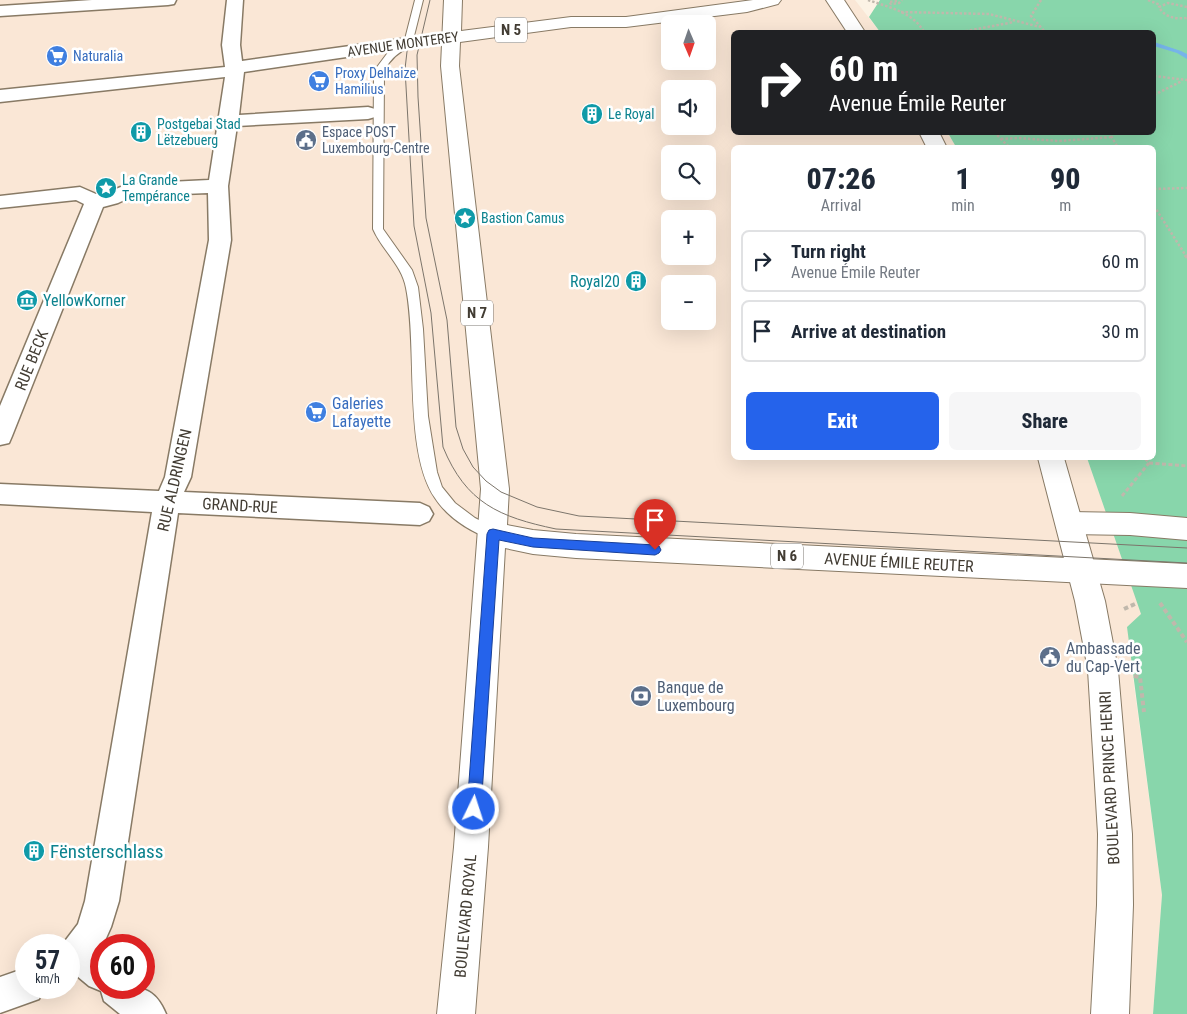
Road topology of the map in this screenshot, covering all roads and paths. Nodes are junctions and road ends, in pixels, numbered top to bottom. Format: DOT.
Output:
graph roads {
  1 [pos="168,0"];
  2 [pos="235,0"];
  3 [pos="419,0"];
  4 [pos="453,0"];
  5 [pos="685,0"];
  6 [pos="772,0"];
  7 [pos="835,0"];
  8 [pos="868,0"];
  9 [pos="901,0"];
  10 [pos="1041,0"];
  11 [pos="1148,0"];
  12 [pos="897,1"];
  13 [pos="1160,5"];
  14 [pos="10,7"];
  15 [pos="1187,7"];
  16 [pos="901,12"];
  17 [pos="646,13"];
  18 [pos="1187,18"];
  19 [pos="1017,22"];
  20 [pos="1040,27"];
  21 [pos="0,29"];
  22 [pos="855,30"];
  23 [pos="923,30"];
  24 [pos="972,30"];
  25 [pos="1043,30"];
  26 [pos="450,38"];
  27 [pos="408,43"];
  28 [pos="235,69"];
  29 [pos="1156,76"];
  30 [pos="1187,80"];
  31 [pos="1182,81"];
  32 [pos="1156,94"];
  33 [pos="0,96"];
  34 [pos="368,112"];
  35 [pos="229,120"];
  36 [pos="997,135"];
  37 [pos="1112,137"];
  38 [pos="1001,139"];
  39 [pos="1007,145"];
  40 [pos="1116,145"];
  41 [pos="218,186"];
  42 [pos="1187,188"];
  43 [pos="1156,189"];
  44 [pos="95,201"];
  45 [pos="0,202"];
  46 [pos="1156,210"];
  47 [pos="1187,258"];
  48 [pos="0,436"];
  49 [pos="1052,460"];
  50 [pos="1147,460"];
  51 [pos="1149,463"];
  52 [pos="1187,466"];
  53 [pos="0,494"];
  54 [pos="1121,497"];
  55 [pos="167,501"];
  56 [pos="420,514"];
  57 [pos="1070,523"];
  58 [pos="1187,529"];
  59 [pos="493,534"];
  60 [pos="1082,571"];
  61 [pos="1187,576"];
  62 [pos="1156,597"];
  63 [pos="1187,642"];
  64 [pos="1140,677"];
  65 [pos="1144,712"];
  66 [pos="83,964"];
  67 [pos="15,989"];
  68 [pos="0,994"];
  69 [pos="130,999"];
  70 [pos="148,1014"];
  71 [pos="456,1014"];
  72 [pos="1110,1014"];
  1 -- 14 [label="street"];
  2 -- 28 [label="street, RUE ALDRINGEN"];
  3 -- 27 [label="lane"];
  4 -- 26 [label="main road, N 7"];
  5 -- 17 [label="main road, AVENUE MONTEREY / N 5"];
  6 -- 17 [label="main road, AVENUE MONTEREY / N 5"];
  7 -- 22 [label="main road"];
  8 -- 16 [label="path"];
  9 -- 12 [label="path"];
  10 -- 20 [label="path"];
  11 -- 13 [label="path"];
  13 -- 15 [label="path"];
  13 -- 18 [label="path"];
  14 -- 21 [label="street"];
  16 -- 19 [label="path"];
  16 -- 23 [label="path"];
  17 -- 26 [label="main road, AVENUE MONTEREY / N 5"];
  19 -- 20 [label="path"];
  19 -- 24 [label="path"];
  20 -- 25 [label="path"];
  26 -- 27 [label="lane, AVENUE MONTEREY"];
  26 -- 59 [label="main road, BOULEVARD ROYAL / N 7"];
  27 -- 28 [label="street, AVENUE MONTEREY"];
  27 -- 59 [label="lane"];
  28 -- 33 [label="street, AVENUE MONTEREY"];
  28 -- 35 [label="street, RUE ALDRINGEN"];
  29 -- 31 [label="path"];
  30 -- 31 [label="path"];
  31 -- 32 [label="path"];
  34 -- 35 [label="street"];
  35 -- 41 [label="street, RUE ALDRINGEN"];
  36 -- 38 [label="path"];
  37 -- 38 [label="path"];
  37 -- 40 [label="path"];
  38 -- 39 [label="path"];
  41 -- 44 [label="street"];
  41 -- 55 [label="street, RUE ALDRINGEN"];
  42 -- 43 [label="path"];
  44 -- 45 [label="street"];
  44 -- 48 [label="street, RUE BECK"];
  46 -- 47 [label="path"];
  49 -- 57 [label="main road, BOULEVARD PRINCE HENRI"];
  50 -- 51 [label="path"];
  51 -- 52 [label="path"];
  51 -- 54 [label="path"];
  53 -- 55 [label="street, GRAND-RUE"];
  55 -- 56 [label="street, GRAND-RUE"];
  55 -- 66 [label="street, RUE ALDRINGEN"];
  57 -- 58 [label="main road"];
  57 -- 60 [label="main road, BOULEVARD PRINCE HENRI"];
  59 -- 60 [label="main road, AVENUE ÉMILE REUTER / N 6"];
  59 -- 71 [label="main road, BOULEVARD ROYAL / N 7"];
  60 -- 61 [label="main road, AVENUE ÉMILE REUTER / N 6"];
  60 -- 72 [label="main road, BOULEVARD PRINCE HENRI"];
  62 -- 63 [label="path"];
  64 -- 65 [label="path"];
  67 -- 68 [label="street"];
  69 -- 70 [label="street"];
}
